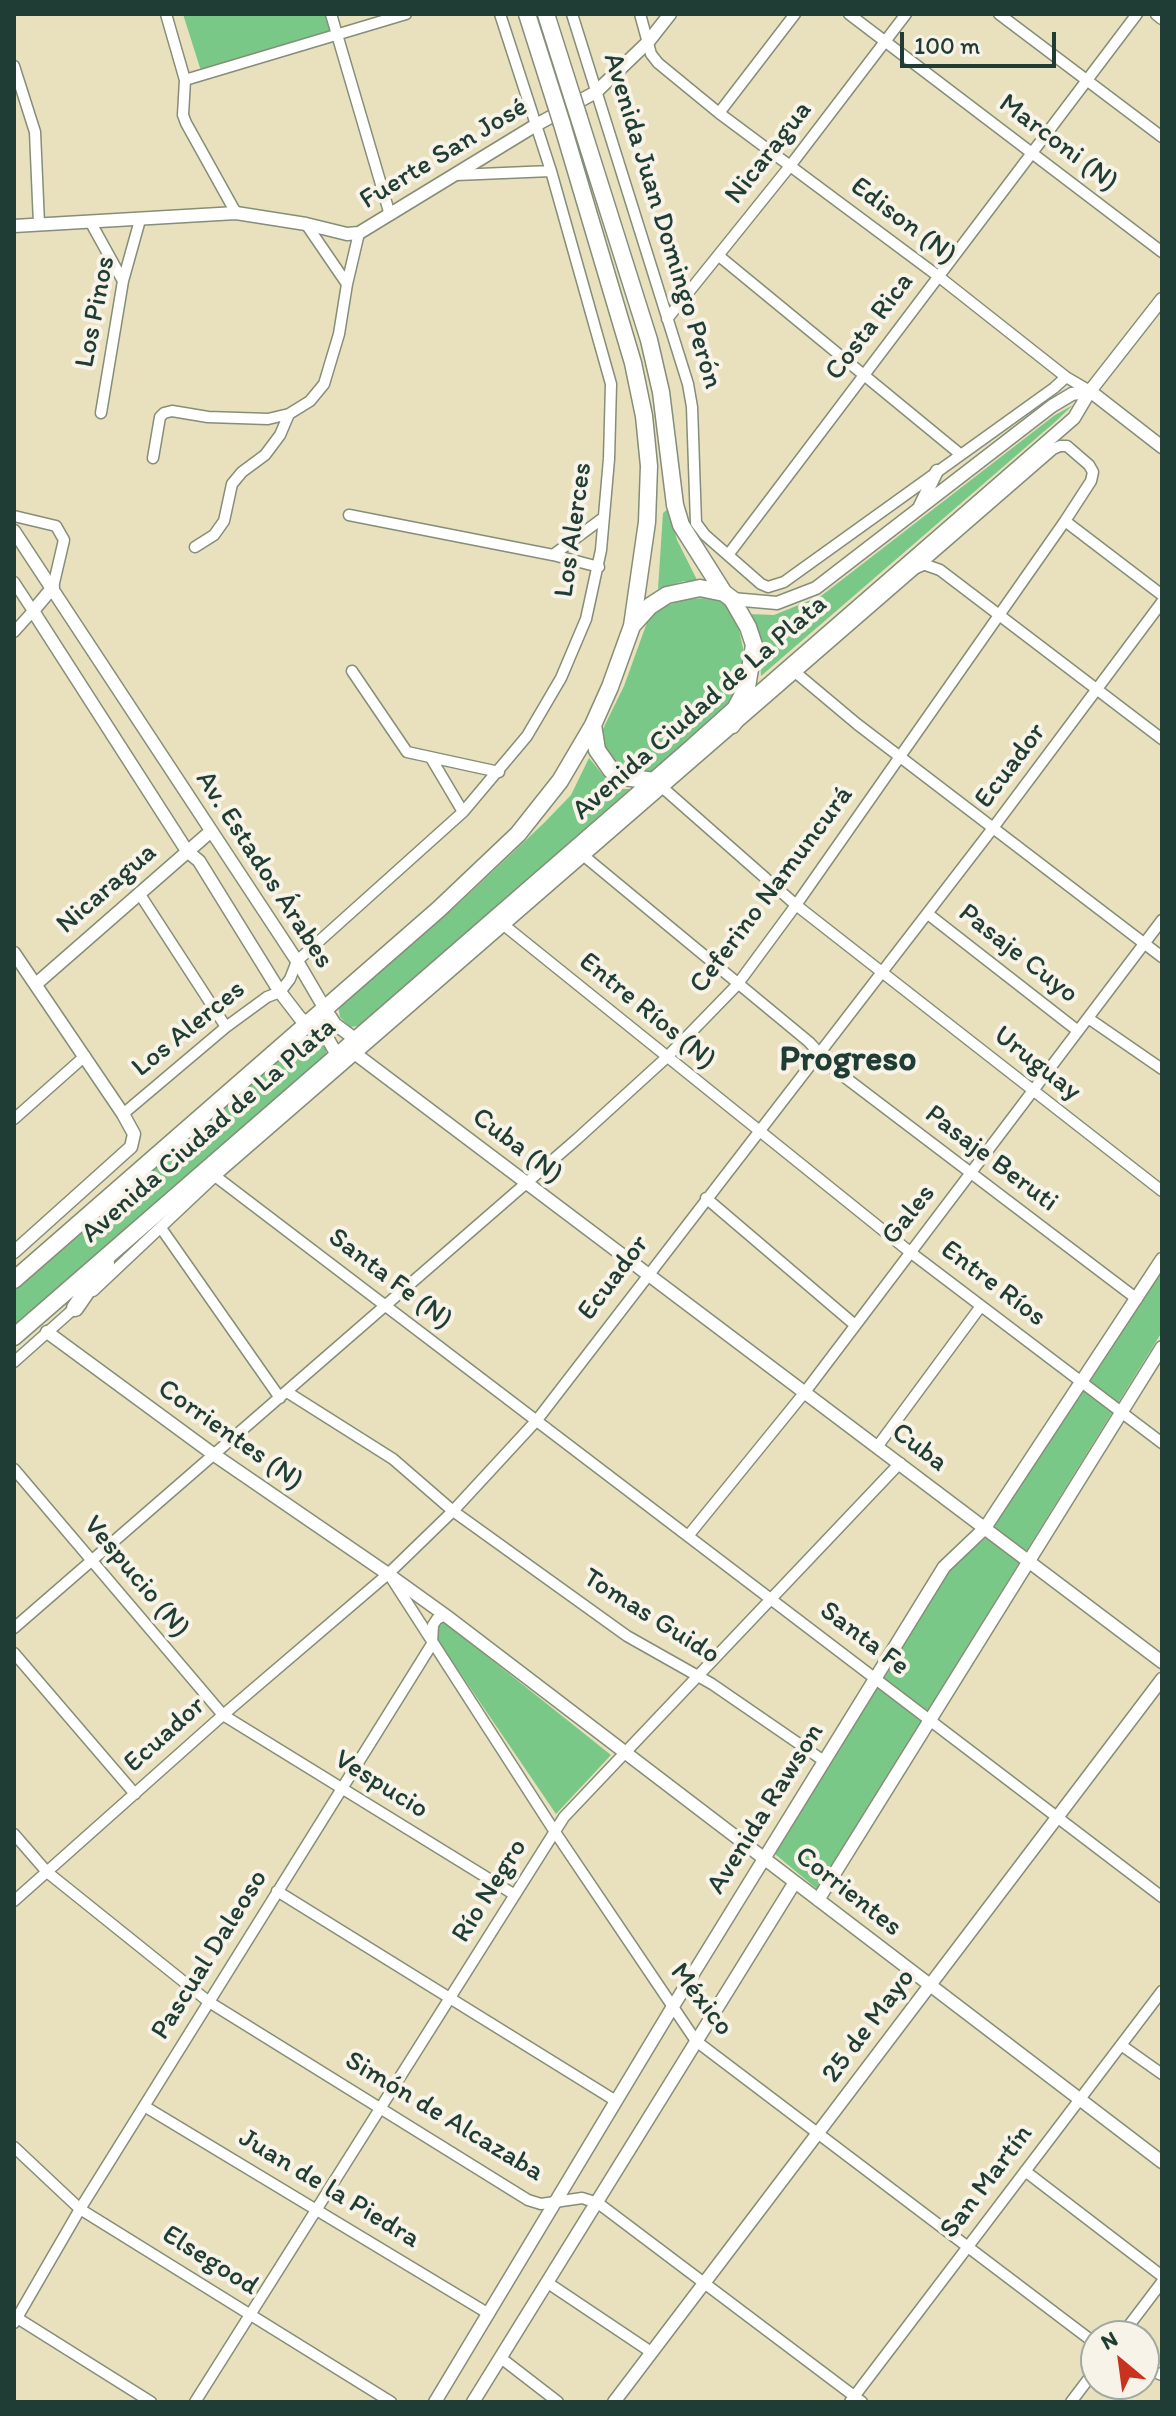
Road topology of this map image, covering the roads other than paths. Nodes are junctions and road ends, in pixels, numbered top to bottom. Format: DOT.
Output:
graph roads {
  1 [pos="166,14"];
  2 [pos="331,14"];
  3 [pos="406,14"];
  4 [pos="500,14"];
  5 [pos="527,14"];
  6 [pos="546,14"];
  7 [pos="572,14"];
  8 [pos="640,14"];
  9 [pos="670,14"];
  10 [pos="795,14"];
  11 [pos="849,14"];
  12 [pos="906,14"];
  13 [pos="999,14"];
  14 [pos="1137,14"];
  15 [pos="337,34"];
  16 [pos="648,42"];
  17 [pos="885,42"];
  18 [pos="14,66"];
  19 [pos="185,80"];
  20 [pos="1088,81"];
  21 [pos="596,92"];
  22 [pos="719,113"];
  23 [pos="536,125"];
  24 [pos="1162,137"];
  25 [pos="1033,153"];
  26 [pos="790,166"];
  27 [pos="551,171"];
  28 [pos="454,175"];
  29 [pos="236,213"];
  30 [pos="390,215"];
  31 [pos="140,220"];
  32 [pos="91,223"];
  33 [pos="39,224"];
  34 [pos="306,224"];
  35 [pos="14,226"];
  36 [pos="359,233"];
  37 [pos="1162,252"];
  38 [pos="719,256"];
  39 [pos="938,276"];
  40 [pos="123,281"];
  41 [pos="347,284"];
  42 [pos="1162,299"];
  43 [pos="667,319"];
  44 [pos="864,375"];
  45 [pos="1066,377"];
  46 [pos="1090,391"];
  47 [pos="101,413"];
  48 [pos="289,414"];
  49 [pos="1162,447"];
  50 [pos="960,454"];
  51 [pos="153,458"];
  52 [pos="1089,465"];
  53 [pos="937,471"];
  54 [pos="917,512"];
  55 [pos="349,515"];
  56 [pos="14,516"];
  57 [pos="603,518"];
  58 [pos="1065,521"];
  59 [pos="14,531"];
  60 [pos="195,547"];
  61 [pos="553,555"];
  62 [pos="728,555"];
  63 [pos="923,564"];
  64 [pos="599,567"];
  65 [pos="888,579"];
  66 [pos="14,582"];
  67 [pos="784,582"];
  68 [pos="53,587"];
  69 [pos="1162,595"];
  70 [pos="728,596"];
  71 [pos="1162,602"];
  72 [pos="33,611"];
  73 [pos="998,615"];
  74 [pos="632,626"];
  75 [pos="14,632"];
  76 [pos="352,671"];
  77 [pos="795,672"];
  78 [pos="760,691"];
  79 [pos="1098,691"];
  80 [pos="735,709"];
  81 [pos="593,725"];
  82 [pos="733,727"];
  83 [pos="1162,739"];
  84 [pos="900,756"];
  85 [pos="431,758"];
  86 [pos="499,772"];
  87 [pos="659,784"];
  88 [pos="463,812"];
  89 [pos="993,828"];
  90 [pos="210,832"];
  91 [pos="187,851"];
  92 [pos="584,856"];
  93 [pos="544,892"];
  94 [pos="139,893"];
  95 [pos="796,905"];
  96 [pos="510,908"];
  97 [pos="928,914"];
  98 [pos="1162,920"];
  99 [pos="505,926"];
  100 [pos="1145,944"];
  101 [pos="14,953"];
  102 [pos="1162,957"];
  103 [pos="297,961"];
  104 [pos="882,973"];
  105 [pos="36,984"];
  106 [pos="737,985"];
  107 [pos="280,992"];
  108 [pos="323,1005"];
  109 [pos="1088,1018"];
  110 [pos="305,1020"];
  111 [pos="226,1027"];
  112 [pos="1078,1031"];
  113 [pos="356,1047"];
  114 [pos="820,1054"];
  115 [pos="337,1055"];
  116 [pos="85,1056"];
  117 [pos="666,1058"];
  118 [pos="1162,1069"];
  119 [pos="1033,1091"];
  120 [pos="123,1114"];
  121 [pos="14,1119"];
  122 [pos="759,1132"];
  123 [pos="971,1174"];
  124 [pos="215,1176"];
  125 [pos="526,1183"];
  126 [pos="1162,1191"];
  127 [pos="706,1198"];
  128 [pos="161,1228"];
  129 [pos="123,1240"];
  130 [pos="14,1252"];
  131 [pos="910,1252"];
  132 [pos="1162,1259"];
  133 [pos="647,1274"];
  134 [pos="14,1280"];
  135 [pos="1137,1299"];
  136 [pos="386,1305"];
  137 [pos="981,1306"];
  138 [pos="75,1308"];
  139 [pos="855,1325"];
  140 [pos="47,1332"];
  141 [pos="14,1337"];
  142 [pos="1162,1347"];
  143 [pos="14,1362"];
  144 [pos="1081,1381"];
  145 [pos="805,1392"];
  146 [pos="283,1395"];
  147 [pos="1120,1412"];
  148 [pos="537,1420"];
  149 [pos="1162,1443"];
  150 [pos="877,1447"];
  151 [pos="213,1454"];
  152 [pos="900,1463"];
  153 [pos="14,1469"];
  154 [pos="453,1511"];
  155 [pos="985,1528"];
  156 [pos="688,1536"];
  157 [pos="90,1561"];
  158 [pos="1029,1561"];
  159 [pos="388,1574"];
  160 [pos="771,1599"];
  161 [pos="445,1615"];
  162 [pos="14,1628"];
  163 [pos="432,1644"];
  164 [pos="14,1653"];
  165 [pos="1162,1662"];
  166 [pos="699,1676"];
  167 [pos="875,1679"];
  168 [pos="1162,1679"];
  169 [pos="223,1715"];
  170 [pos="929,1720"];
  171 [pos="627,1752"];
  172 [pos="824,1761"];
  173 [pos="343,1789"];
  174 [pos="135,1794"];
  175 [pos="1058,1817"];
  176 [pos="555,1832"];
  177 [pos="14,1834"];
  178 [pos="765,1858"];
  179 [pos="47,1872"];
  180 [pos="795,1882"];
  181 [pos="277,1891"];
  182 [pos="515,1895"];
  183 [pos="1162,1897"];
  184 [pos="818,1900"];
  185 [pos="14,1901"];
  186 [pos="931,1985"];
  187 [pos="1162,1991"];
  188 [pos="451,1999"];
  189 [pos="209,2002"];
  190 [pos="672,2008"];
  191 [pos="696,2041"];
  192 [pos="1121,2045"];
  193 [pos="1162,2074"];
  194 [pos="1080,2099"];
  195 [pos="616,2101"];
  196 [pos="144,2106"];
  197 [pos="382,2108"];
  198 [pos="818,2132"];
  199 [pos="14,2147"];
  200 [pos="1162,2162"];
  201 [pos="1025,2171"];
  202 [pos="557,2202"];
  203 [pos="598,2203"];
  204 [pos="80,2209"];
  205 [pos="317,2210"];
  206 [pos="968,2246"];
  207 [pos="1162,2279"];
  208 [pos="548,2283"];
  209 [pos="703,2283"];
  210 [pos="489,2314"];
  211 [pos="251,2315"];
  212 [pos="15,2320"];
  213 [pos="1133,2320"];
  214 [pos="1080,2332"];
  215 [pos="651,2352"];
  216 [pos="501,2358"];
  217 [pos="855,2400"];
  218 [pos="151,2402"];
  219 [pos="195,2402"];
  220 [pos="391,2402"];
  221 [pos="435,2402"];
  222 [pos="473,2402"];
  223 [pos="558,2402"];
  224 [pos="614,2402"];
  1 -- 19 [label="street"];
  2 -- 15 [label="street"];
  3 -- 15 [label="street"];
  4 -- 23 [label="street, Los Alerces"];
  5 -- 74 [label="highway, bridge"];
  6 -- 70 [label="highway, Avenida Juan Domingo Perón, bridge"];
  7 -- 21 [label="street, Avenida Juan Domingo Perón"];
  8 -- 16 [label="street, Edison (N)"];
  9 -- 16 [label="street, Fuerte San José"];
  10 -- 22 [label="street"];
  11 -- 17 [label="street, Marconi (N)"];
  12 -- 17 [label="street, Nicaragua"];
  13 -- 20 [label="street"];
  14 -- 20 [label="street, Costa Rica"];
  15 -- 19 [label="street"];
  15 -- 30 [label="street"];
  16 -- 21 [label="street, Fuerte San José"];
  16 -- 22 [label="street, Edison (N)"];
  17 -- 25 [label="street, Marconi (N)"];
  17 -- 26 [label="street, Nicaragua"];
  18 -- 33 [label="street"];
  19 -- 29 [label="street"];
  20 -- 24 [label="street"];
  20 -- 25 [label="street, Costa Rica"];
  21 -- 23 [label="street, Fuerte San José"];
  21 -- 43 [label="street, Avenida Juan Domingo Perón"];
  22 -- 26 [label="street, Edison (N)"];
  23 -- 27 [label="street, Los Alerces"];
  23 -- 28 [label="street, Fuerte San José"];
  25 -- 37 [label="street, Marconi (N)"];
  25 -- 39 [label="street, Costa Rica"];
  26 -- 38 [label="street, Nicaragua"];
  26 -- 39 [label="street, Edison (N)"];
  27 -- 28 [label="street"];
  27 -- 57 [label="street, Los Alerces"];
  28 -- 30 [label="street, Fuerte San José"];
  29 -- 31 [label="street, Fuerte San José"];
  29 -- 34 [label="street, Fuerte San José"];
  30 -- 36 [label="street, Fuerte San José"];
  31 -- 32 [label="street, Fuerte San José"];
  31 -- 40 [label="street, Los Pinos"];
  32 -- 33 [label="street, Fuerte San José"];
  32 -- 40 [label="street"];
  33 -- 35 [label="street, Fuerte San José"];
  34 -- 36 [label="street, Fuerte San José"];
  34 -- 41 [label="street"];
  36 -- 41 [label="street"];
  38 -- 43 [label="street, Nicaragua"];
  38 -- 44 [label="street"];
  39 -- 44 [label="street, Costa Rica"];
  39 -- 45 [label="street, Edison (N)"];
  40 -- 47 [label="street, Los Pinos"];
  41 -- 48 [label="street"];
  42 -- 46 [label="street"];
  43 -- 62 [label="street, Avenida Juan Domingo Perón"];
  44 -- 50 [label="street"];
  44 -- 62 [label="street, Costa Rica"];
  45 -- 46 [label="street, Edison (N)"];
  45 -- 50 [label="street, Avenida Ciudad de La Plata"];
  46 -- 49 [label="street, Edison (N)"];
  46 -- 54 [label="street, Avenida Ciudad de La Plata"];
  46 -- 65 [label="street, Avenida Ciudad de La Plata"];
  48 -- 51 [label="street"];
  48 -- 60 [label="street"];
  50 -- 53 [label="street, Avenida Ciudad de La Plata"];
  52 -- 58 [label="street, Ceferino Namuncurá"];
  52 -- 63 [label="street, Avenida Ciudad de La Plata"];
  53 -- 54 [label="street"];
  53 -- 67 [label="street, Avenida Ciudad de La Plata"];
  54 -- 70 [label="street, Avenida Ciudad de La Plata"];
  55 -- 61 [label="street"];
  56 -- 68 [label="street"];
  57 -- 61 [label="street"];
  57 -- 64 [label="street, Los Alerces"];
  58 -- 69 [label="street"];
  58 -- 73 [label="street, Ceferino Namuncurá"];
  59 -- 68 [label="street, Av. Estados Árabes"];
  61 -- 64 [label="street"];
  62 -- 67 [label="street, Avenida Juan Domingo Perón"];
  63 -- 65 [label="street"];
  63 -- 73 [label="street"];
  63 -- 77 [label="street, Avenida Ciudad de La Plata"];
  64 -- 86 [label="street, Los Alerces"];
  65 -- 78 [label="street, Avenida Ciudad de La Plata"];
  66 -- 72 [label="street, Av. Estados Árabes"];
  68 -- 72 [label="street"];
  68 -- 90 [label="street, Av. Estados Árabes"];
  70 -- 74 [label="highway"];
  70 -- 80 [label="highway, Avenida Juan Domingo Perón"];
  71 -- 79 [label="street, Ecuador"];
  72 -- 75 [label="street"];
  72 -- 91 [label="street, Av. Estados Árabes"];
  73 -- 79 [label="street"];
  73 -- 84 [label="street, Ceferino Namuncurá"];
  74 -- 81 [label="highway, Avenida Ciudad de La Plata"];
  76 -- 85 [label="street"];
  77 -- 82 [label="street, Avenida Ciudad de La Plata"];
  77 -- 84 [label="street"];
  78 -- 80 [label="street, Avenida Ciudad de La Plata"];
  78 -- 82 [label="street"];
  79 -- 83 [label="street"];
  79 -- 89 [label="street, Ecuador"];
  80 -- 87 [label="highway, Avenida Ciudad de La Plata"];
  81 -- 87 [label="highway"];
  81 -- 108 [label="highway, Avenida Ciudad de La Plata"];
  82 -- 87 [label="street, Avenida Ciudad de La Plata"];
  84 -- 89 [label="street"];
  84 -- 95 [label="street, Ceferino Namuncurá"];
  85 -- 86 [label="street"];
  85 -- 88 [label="street"];
  86 -- 88 [label="street, Los Alerces"];
  87 -- 92 [label="street, Avenida Ciudad de La Plata"];
  87 -- 95 [label="street, Uruguay"];
  87 -- 96 [label="highway, Avenida Ciudad de La Plata"];
  88 -- 103 [label="street, Los Alerces"];
  89 -- 97 [label="street, Ecuador"];
  89 -- 100 [label="street"];
  90 -- 91 [label="street, Nicaragua"];
  90 -- 103 [label="street, Av. Estados Árabes"];
  91 -- 94 [label="street, Nicaragua"];
  91 -- 107 [label="street, Av. Estados Árabes"];
  92 -- 93 [label="street, Avenida Ciudad de La Plata"];
  92 -- 106 [label="street, Pasaje Beruti"];
  93 -- 96 [label="highway"];
  93 -- 99 [label="street, Avenida Ciudad de La Plata"];
  94 -- 105 [label="street, Nicaragua"];
  94 -- 111 [label="street"];
  95 -- 104 [label="street, Uruguay"];
  95 -- 106 [label="street, Ceferino Namuncurá"];
  96 -- 99 [label="highway"];
  96 -- 113 [label="highway, Avenida Ciudad de La Plata"];
  97 -- 104 [label="street, Ecuador"];
  97 -- 112 [label="street, Pasaje Cuyo"];
  98 -- 100 [label="street, Gales"];
  99 -- 113 [label="street, Avenida Ciudad de La Plata"];
  99 -- 117 [label="street, Entre Ríos (N)"];
  100 -- 102 [label="street"];
  100 -- 109 [label="street, Gales"];
  101 -- 105 [label="street"];
  103 -- 107 [label="street, Los Alerces"];
  103 -- 108 [label="street, Av. Estados Árabes"];
  104 -- 114 [label="street, Ecuador"];
  104 -- 119 [label="street, Uruguay"];
  105 -- 116 [label="street"];
  106 -- 114 [label="street, Pasaje Beruti"];
  106 -- 117 [label="street, Ceferino Namuncurá"];
  107 -- 110 [label="street, Av. Estados Árabes"];
  107 -- 111 [label="street, Los Alerces"];
  108 -- 110 [label="highway, Avenida Ciudad de La Plata"];
  108 -- 113 [label="street, Av. Estados Árabes"];
  109 -- 112 [label="street, Gales"];
  109 -- 118 [label="street, Pasaje Cuyo"];
  110 -- 115 [label="street, Av. Estados Árabes"];
  110 -- 134 [label="highway, Avenida Ciudad de La Plata"];
  111 -- 120 [label="street, Los Alerces"];
  112 -- 119 [label="street, Gales"];
  113 -- 115 [label="highway, Avenida Ciudad de La Plata"];
  113 -- 124 [label="street, Avenida Ciudad de La Plata"];
  113 -- 125 [label="street, Cuba (N)"];
  114 -- 122 [label="street, Ecuador"];
  114 -- 123 [label="street, Pasaje Beruti"];
  115 -- 129 [label="highway, Avenida Ciudad de La Plata"];
  116 -- 120 [label="street"];
  116 -- 121 [label="street"];
  117 -- 122 [label="street, Entre Ríos (N)"];
  117 -- 125 [label="street, Ceferino Namuncurá"];
  119 -- 123 [label="street, Gales"];
  119 -- 126 [label="street, Uruguay"];
  120 -- 130 [label="street, Avenida Ciudad de La Plata"];
  122 -- 127 [label="street, Ecuador"];
  122 -- 131 [label="street, Entre Ríos"];
  123 -- 131 [label="street, Gales"];
  123 -- 135 [label="street, Pasaje Beruti"];
  124 -- 128 [label="street, Avenida Ciudad de La Plata"];
  124 -- 136 [label="street, Santa Fe (N)"];
  125 -- 133 [label="street, Cuba (N)"];
  125 -- 136 [label="street, Ceferino Namuncurá"];
  127 -- 133 [label="street, Ecuador"];
  127 -- 139 [label="street"];
  128 -- 138 [label="street, Avenida Ciudad de La Plata"];
  128 -- 146 [label="street"];
  129 -- 138 [label="highway"];
  129 -- 141 [label="highway, Avenida Ciudad de La Plata"];
  131 -- 137 [label="street, Entre Ríos"];
  131 -- 139 [label="street, Gales"];
  132 -- 135 [label="street, Avenida Rawson"];
  133 -- 145 [label="street, Cuba"];
  133 -- 148 [label="street, Ecuador"];
  135 -- 144 [label="street, Avenida Rawson"];
  136 -- 146 [label="street, Ceferino Namuncurá"];
  136 -- 148 [label="street, Santa Fe (N)"];
  137 -- 144 [label="street, Entre Ríos"];
  137 -- 150 [label="street"];
  138 -- 140 [label="street, Avenida Ciudad de La Plata"];
  139 -- 145 [label="street, Gales"];
  140 -- 143 [label="street"];
  140 -- 151 [label="street, Corrientes (N)"];
  142 -- 147 [label="street"];
  144 -- 147 [label="street, Entre Ríos"];
  144 -- 155 [label="street, Avenida Rawson"];
  145 -- 150 [label="street, Cuba"];
  145 -- 156 [label="street, Gales"];
  146 -- 151 [label="street, Ceferino Namuncurá"];
  146 -- 154 [label="street, Tomas Guido"];
  147 -- 149 [label="street, Entre Ríos"];
  147 -- 158 [label="street"];
  148 -- 154 [label="street, Ecuador"];
  148 -- 156 [label="street, Santa Fe"];
  150 -- 152 [label="street, Cuba"];
  151 -- 157 [label="street, Ceferino Namuncurá"];
  151 -- 159 [label="street, Corrientes (N)"];
  152 -- 155 [label="street, Cuba"];
  152 -- 160 [label="street, Río Negro"];
  153 -- 157 [label="street, Vespucio (N)"];
  154 -- 159 [label="street, Ecuador"];
  154 -- 166 [label="street, Tomas Guido"];
  155 -- 158 [label="street, Cuba"];
  155 -- 167 [label="street, Avenida Rawson"];
  156 -- 160 [label="street, Santa Fe"];
  157 -- 162 [label="street, Ceferino Namuncurá"];
  157 -- 169 [label="street, Vespucio (N)"];
  158 -- 165 [label="street, Cuba"];
  158 -- 170 [label="street"];
  159 -- 161 [label="street, Corrientes"];
  159 -- 163 [label="street, México"];
  159 -- 169 [label="street, Ecuador"];
  160 -- 166 [label="street, Río Negro"];
  160 -- 167 [label="street, Santa Fe"];
  161 -- 163 [label="street, Pascual Daleoso"];
  161 -- 171 [label="street, Corrientes"];
  163 -- 173 [label="street, Pascual Daleoso"];
  163 -- 176 [label="street, México"];
  164 -- 174 [label="street"];
  166 -- 171 [label="street, Río Negro"];
  166 -- 172 [label="street, Tomas Guido"];
  167 -- 170 [label="street, Santa Fe"];
  167 -- 172 [label="street, Avenida Rawson"];
  168 -- 175 [label="street, 25 de Mayo"];
  169 -- 173 [label="street, Vespucio"];
  169 -- 174 [label="street, Ecuador"];
  170 -- 175 [label="street, Santa Fe"];
  170 -- 184 [label="street"];
  171 -- 176 [label="street, Río Negro"];
  171 -- 178 [label="street, Corrientes"];
  172 -- 178 [label="street, Avenida Rawson"];
  173 -- 181 [label="street, Pascual Daleoso"];
  173 -- 182 [label="street, Vespucio"];
  174 -- 179 [label="street, Ecuador"];
  175 -- 183 [label="street, Santa Fe"];
  175 -- 186 [label="street, 25 de Mayo"];
  176 -- 182 [label="street, Río Negro"];
  176 -- 190 [label="street, México"];
  177 -- 179 [label="street, Simón de Alcazaba"];
  178 -- 180 [label="street, Corrientes"];
  178 -- 190 [label="street, Avenida Rawson"];
  179 -- 185 [label="street, Ecuador"];
  179 -- 189 [label="street, Simón de Alcazaba"];
  180 -- 184 [label="street, Corrientes"];
  180 -- 191 [label="street"];
  181 -- 188 [label="street"];
  181 -- 189 [label="street, Pascual Daleoso"];
  182 -- 188 [label="street, Río Negro"];
  184 -- 186 [label="street, Corrientes"];
  186 -- 194 [label="street, Corrientes"];
  186 -- 198 [label="street, 25 de Mayo"];
  187 -- 192 [label="street, San Martín"];
  188 -- 195 [label="street"];
  188 -- 197 [label="street, Río Negro"];
  189 -- 196 [label="street, Pascual Daleoso"];
  189 -- 197 [label="street, Simón de Alcazaba"];
  190 -- 191 [label="street, México"];
  190 -- 195 [label="street, Avenida Rawson"];
  191 -- 198 [label="street, México"];
  191 -- 203 [label="street"];
  192 -- 193 [label="street"];
  192 -- 194 [label="street, San Martín"];
  194 -- 200 [label="street, Corrientes"];
  194 -- 201 [label="street, San Martín"];
  195 -- 202 [label="street, Avenida Rawson"];
  196 -- 204 [label="street, Pascual Daleoso"];
  196 -- 205 [label="street, Juan de la Piedra"];
  197 -- 202 [label="street, Simón de Alcazaba"];
  197 -- 205 [label="street, Río Negro"];
  198 -- 206 [label="street, México"];
  198 -- 209 [label="street, 25 de Mayo"];
  199 -- 204 [label="street, Elsegood"];
  201 -- 206 [label="street, San Martín"];
  201 -- 207 [label="street"];
  202 -- 203 [label="street, Simón de Alcazaba"];
  202 -- 210 [label="street, Avenida Rawson"];
  203 -- 208 [label="street"];
  203 -- 209 [label="street"];
  204 -- 211 [label="street, Elsegood"];
  204 -- 212 [label="street, Pascual Daleoso"];
  205 -- 210 [label="street, Juan de la Piedra"];
  205 -- 211 [label="street, Río Negro"];
  206 -- 214 [label="street, México"];
  206 -- 217 [label="street, San Martín"];
  207 -- 213 [label="street"];
  208 -- 215 [label="street"];
  208 -- 216 [label="street"];
  209 -- 215 [label="street, 25 de Mayo"];
  209 -- 217 [label="street"];
  210 -- 221 [label="street, Avenida Rawson"];
  211 -- 219 [label="street, Río Negro"];
  211 -- 220 [label="street, Elsegood"];
  212 -- 218 [label="street"];
  215 -- 224 [label="street, 25 de Mayo"];
  216 -- 222 [label="street"];
  216 -- 223 [label="street"];
}
